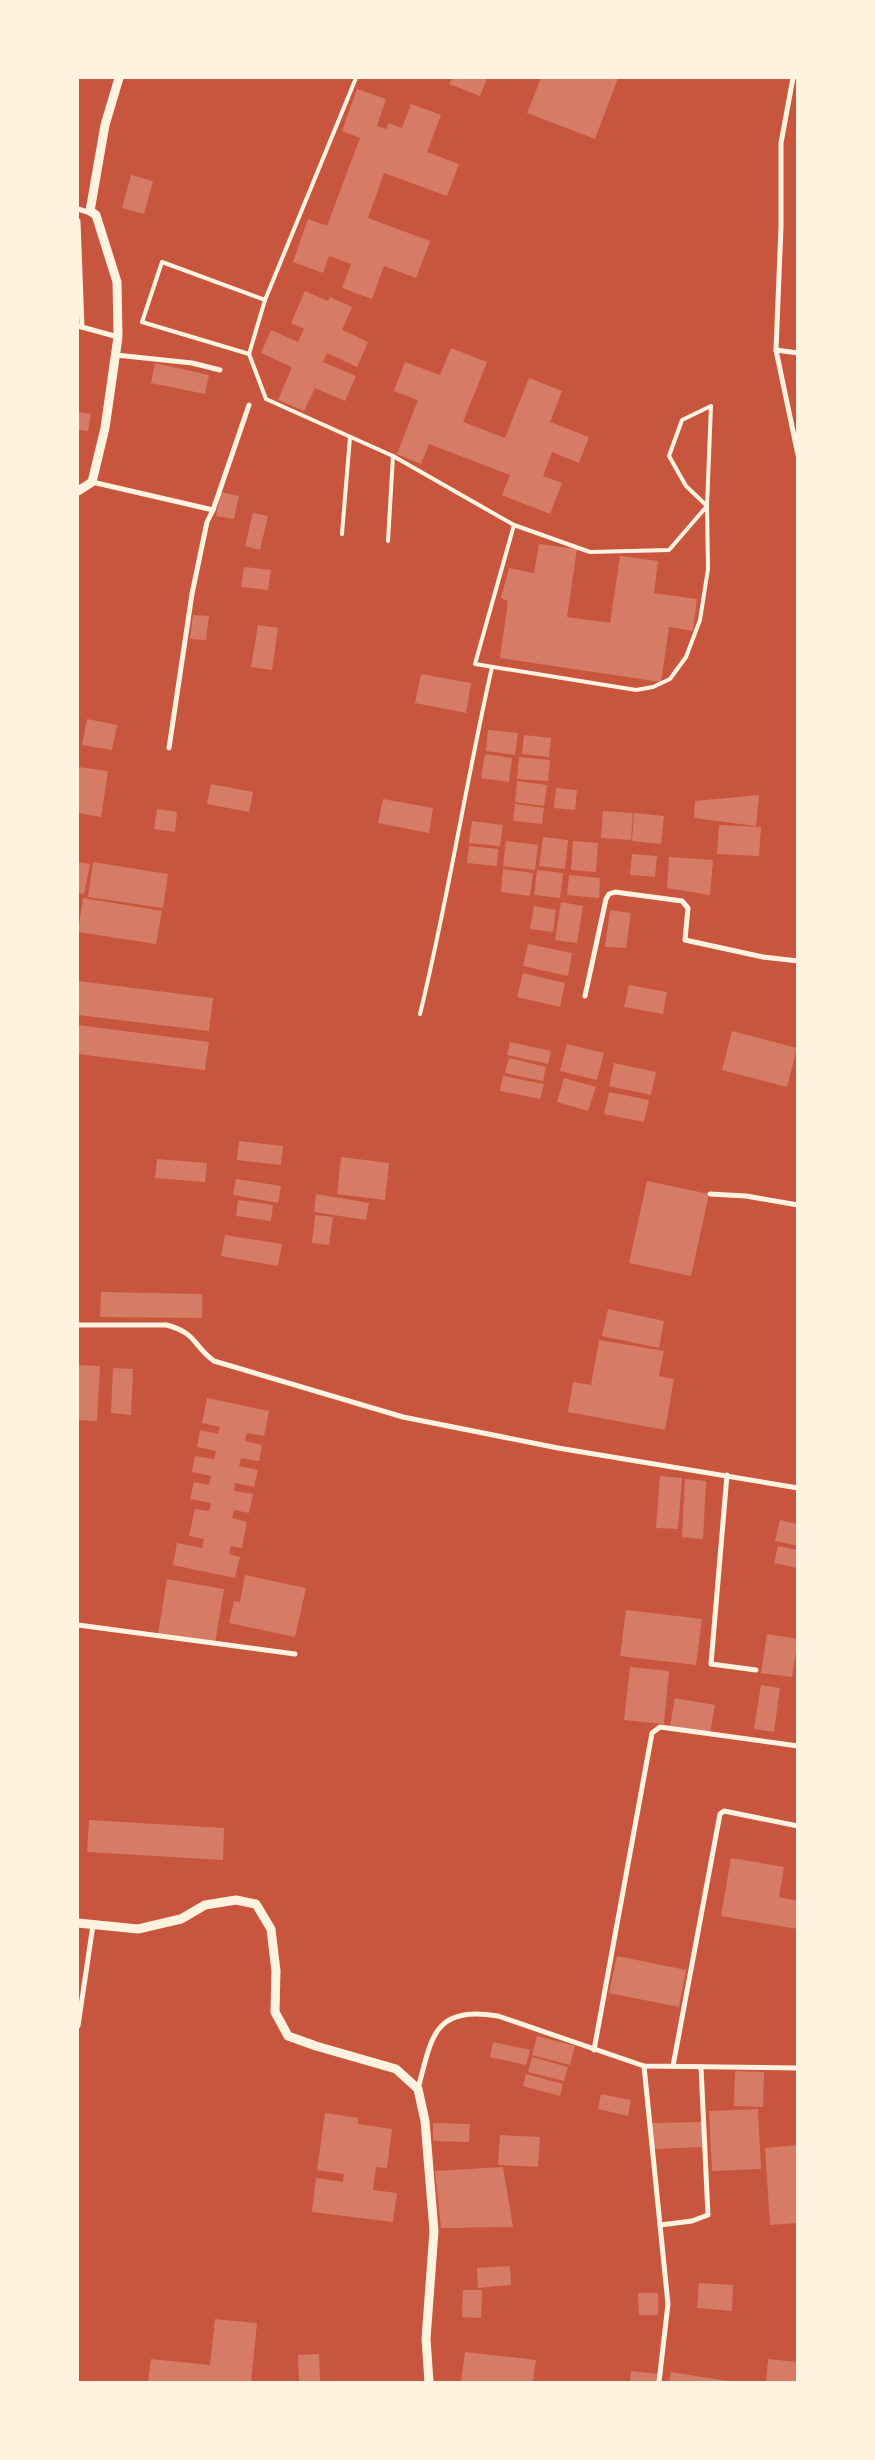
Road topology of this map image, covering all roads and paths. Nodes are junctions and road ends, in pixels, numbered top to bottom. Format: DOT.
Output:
graph roads {
  1 [pos="119,78"];
  2 [pos="356,78"];
  3 [pos="793,78"];
  4 [pos="78,209"];
  5 [pos="96,215"];
  6 [pos="78,221"];
  7 [pos="266,300"];
  8 [pos="80,327"];
  9 [pos="118,337"];
  10 [pos="776,350"];
  11 [pos="798,353"];
  12 [pos="249,354"];
  13 [pos="116,355"];
  14 [pos="220,370"];
  15 [pos="249,405"];
  16 [pos="350,437"];
  17 [pos="798,455"];
  18 [pos="393,456"];
  19 [pos="92,482"];
  20 [pos="78,491"];
  21 [pos="707,506"];
  22 [pos="213,510"];
  23 [pos="514,525"];
  24 [pos="342,534"];
  25 [pos="388,540"];
  26 [pos="492,667"];
  27 [pos="169,748"];
  28 [pos="798,961"];
  29 [pos="585,996"];
  30 [pos="420,1014"];
  31 [pos="710,1194"];
  32 [pos="798,1205"];
  33 [pos="78,1325"];
  34 [pos="727,1475"];
  35 [pos="798,1488"];
  36 [pos="78,1625"];
  37 [pos="295,1654"];
  38 [pos="756,1670"];
  39 [pos="798,1746"];
  40 [pos="798,1826"];
  41 [pos="78,1923"];
  42 [pos="93,1925"];
  43 [pos="78,2026"];
  44 [pos="594,2050"];
  45 [pos="644,2066"];
  46 [pos="674,2066"];
  47 [pos="701,2067"];
  48 [pos="798,2068"];
  49 [pos="418,2090"];
  50 [pos="660,2225"];
  51 [pos="429,2382"];
  52 [pos="659,2382"];
  1 -- 5 [label="street"];
  2 -- 7 [label="lane"];
  3 -- 10 [label="street"];
  4 -- 5 [label="street"];
  5 -- 9 [label="street"];
  6 -- 8 [label="street"];
  7 -- 12 [label="lane"];
  7 -- 12 [label="lane"];
  8 -- 9 [label="street"];
  9 -- 13 [label="street"];
  10 -- 11 [label="street"];
  10 -- 17 [label="street"];
  12 -- 16 [label="lane"];
  13 -- 14 [label="street"];
  13 -- 19 [label="street"];
  15 -- 22 [label="street"];
  16 -- 18 [label="lane"];
  16 -- 24 [label="lane"];
  18 -- 23 [label="lane"];
  18 -- 25 [label="lane"];
  19 -- 20 [label="street"];
  19 -- 22 [label="street"];
  21 -- 21 [label="lane"];
  21 -- 23 [label="lane"];
  21 -- 26 [label="lane"];
  22 -- 27 [label="street"];
  23 -- 26 [label="lane"];
  26 -- 30 [label="lane"];
  28 -- 29 [label="street"];
  31 -- 32 [label="street"];
  33 -- 34 [label="street"];
  34 -- 35 [label="street"];
  34 -- 38 [label="street"];
  36 -- 37 [label="street"];
  39 -- 44 [label="street"];
  40 -- 46 [label="street"];
  41 -- 42 [label="street"];
  42 -- 43 [label="street"];
  42 -- 49 [label="street"];
  44 -- 45 [label="street"];
  44 -- 49 [label="street"];
  45 -- 46 [label="street"];
  45 -- 50 [label="street"];
  46 -- 47 [label="street"];
  47 -- 48 [label="street"];
  47 -- 50 [label="street"];
  49 -- 51 [label="street"];
  50 -- 52 [label="street"];
}
